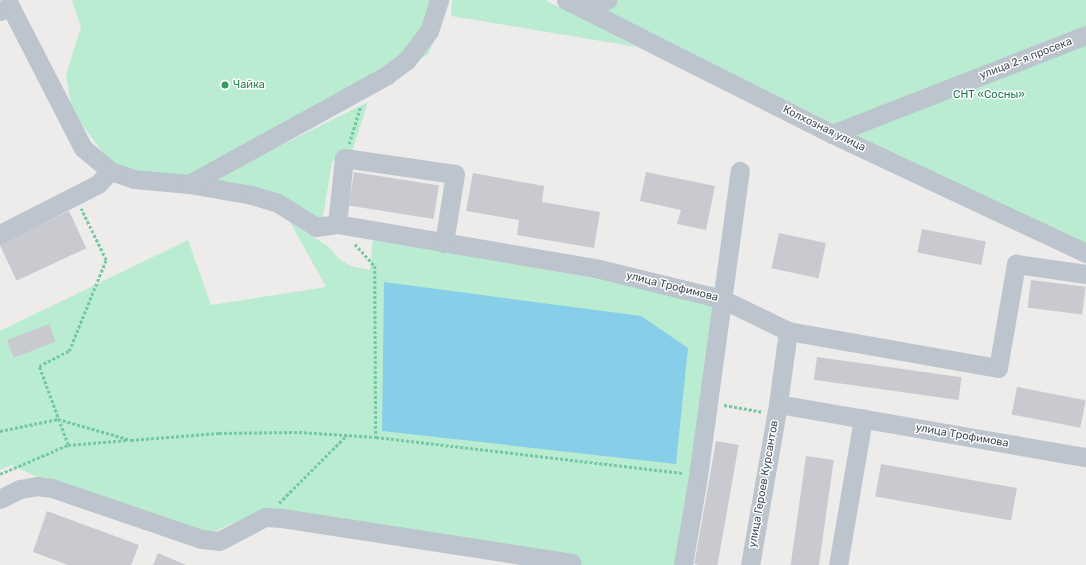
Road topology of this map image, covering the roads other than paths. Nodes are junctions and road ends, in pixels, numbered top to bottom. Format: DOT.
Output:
graph roads {
  1 [pos="439,0"];
  2 [pos="566,0"];
  3 [pos="607,0"];
  4 [pos="6,6"];
  5 [pos="585,9"];
  6 [pos="1086,36"];
  7 [pos="832,134"];
  8 [pos="740,170"];
  9 [pos="110,171"];
  10 [pos="189,184"];
  11 [pos="337,224"];
  12 [pos="0,234"];
  13 [pos="444,243"];
  14 [pos="1086,252"];
  15 [pos="1086,274"];
  16 [pos="722,299"];
  17 [pos="788,331"];
  18 [pos="778,404"];
  19 [pos="863,418"];
  20 [pos="1086,457"];
  21 [pos="0,499"];
  22 [pos="572,564"];
  23 [pos="683,565"];
  24 [pos="750,565"];
  25 [pos="838,565"];
  1 -- 10 [label="street"];
  2 -- 5 [label="street, Колхозная улица"];
  3 -- 5 [label="street"];
  4 -- 9 [label="street"];
  5 -- 7 [label="street, Колхозная улица"];
  6 -- 7 [label="street, улица 2-я просека"];
  7 -- 14 [label="street, Колхозная улица"];
  8 -- 16 [label="street"];
  9 -- 10 [label="street, улица Трофимова"];
  9 -- 12 [label="street"];
  10 -- 11 [label="street, улица Трофимова"];
  11 -- 13 [label="street, улица Трофимова"];
  11 -- 13 [label="street"];
  13 -- 16 [label="street, улица Трофимова"];
  15 -- 17 [label="street, улица Трофимова"];
  16 -- 17 [label="street, улица Трофимова"];
  16 -- 23 [label="street"];
  17 -- 18 [label="street"];
  18 -- 19 [label="street, улица Трофимова"];
  18 -- 24 [label="street, улица Героев Курсантов"];
  19 -- 20 [label="street, улица Трофимова"];
  19 -- 25 [label="street"];
  21 -- 22 [label="street"];
}
